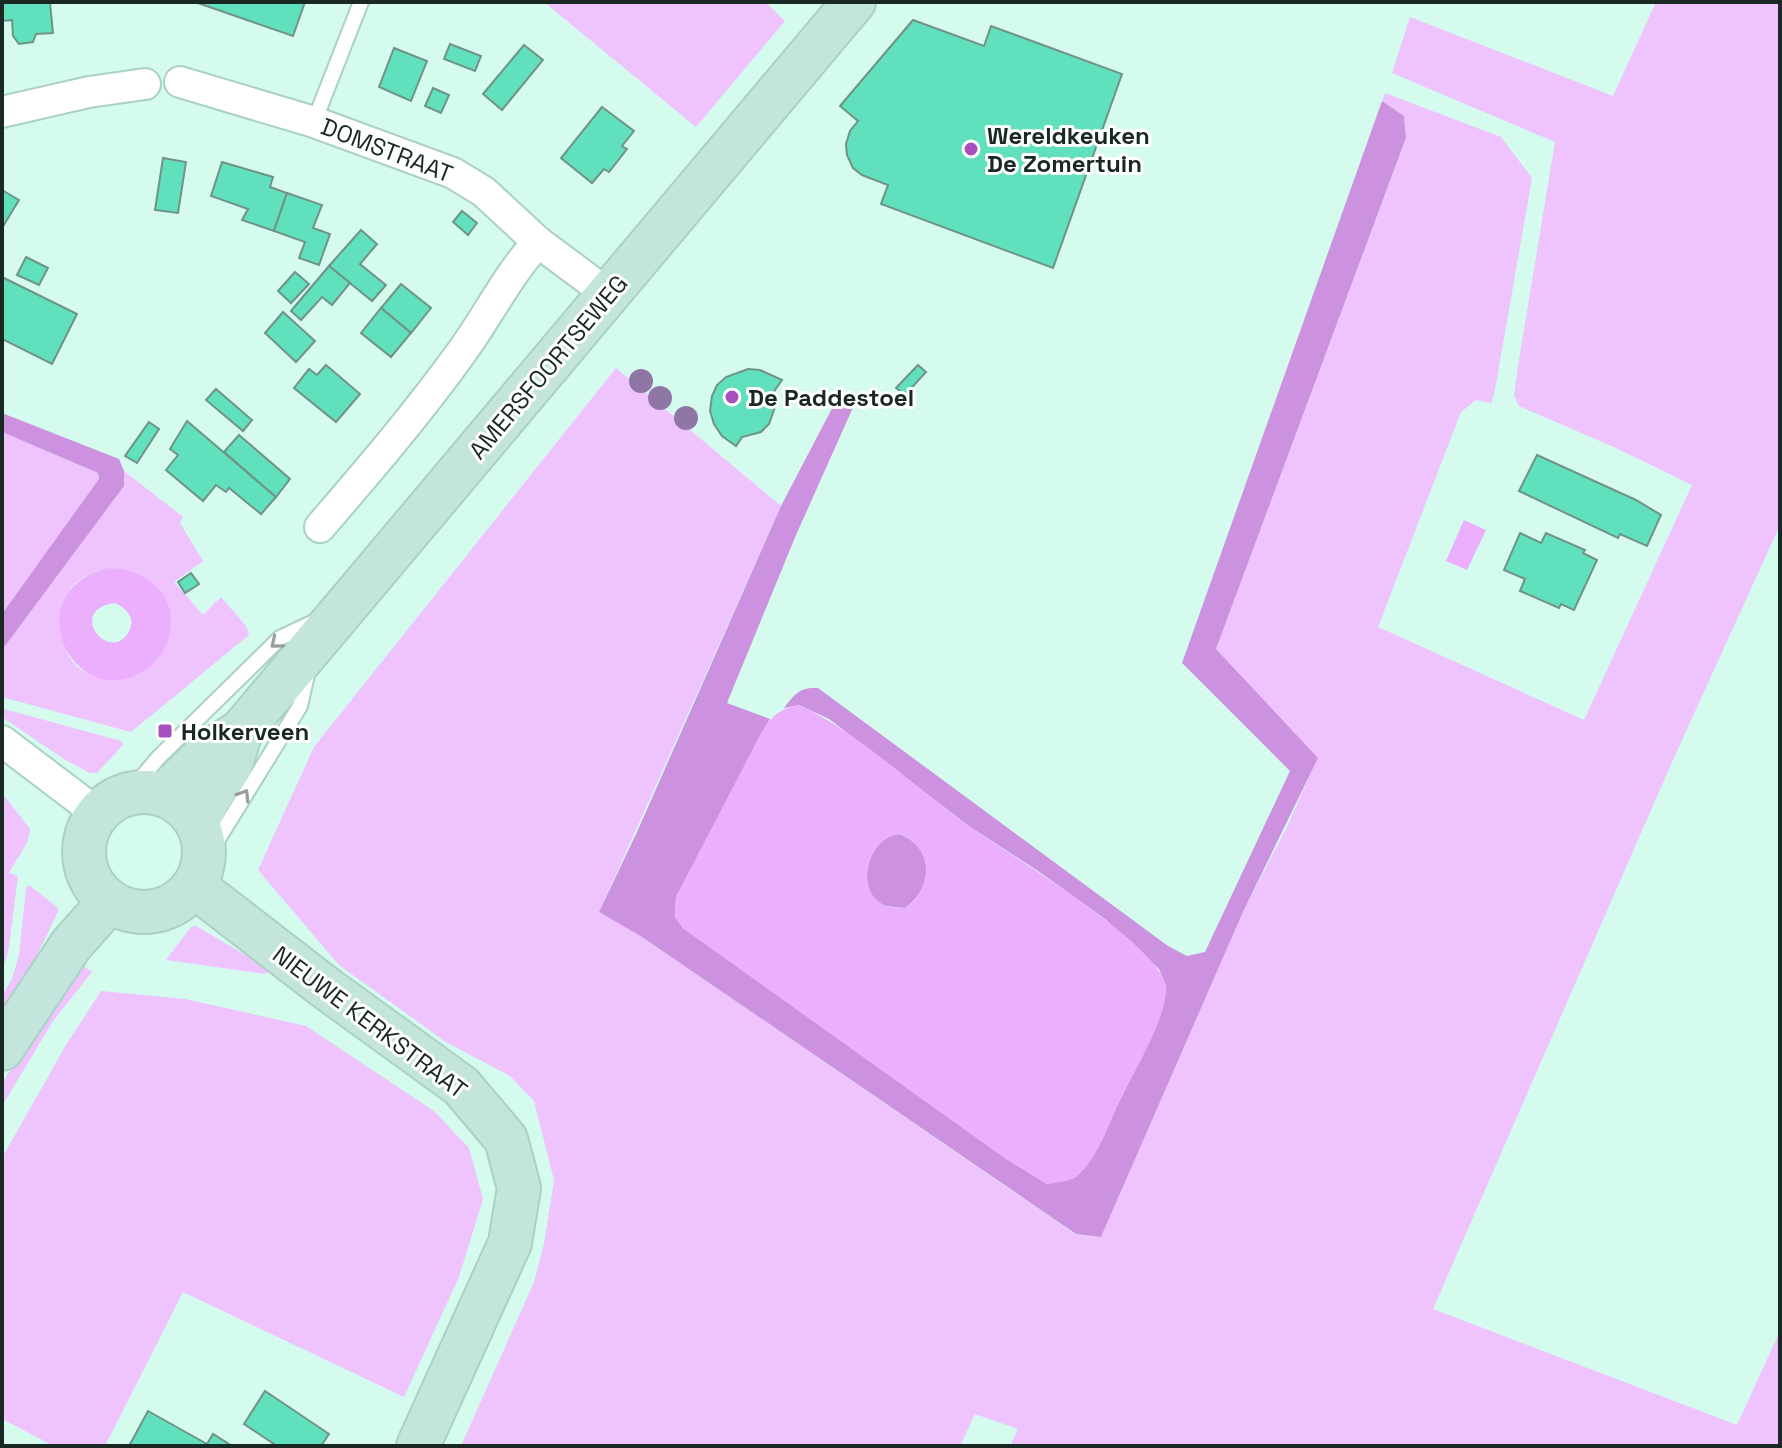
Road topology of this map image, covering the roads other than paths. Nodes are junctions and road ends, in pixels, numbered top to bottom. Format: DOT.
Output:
graph roads {
  1 [pos="361,2"];
  2 [pos="854,2"];
  3 [pos="180,82"];
  4 [pos="145,84"];
  5 [pos="2,112"];
  6 [pos="314,122"];
  7 [pos="538,242"];
  8 [pos="608,294"];
  9 [pos="320,527"];
  10 [pos="345,607"];
  11 [pos="313,646"];
  12 [pos="241,731"];
  13 [pos="2,741"];
  14 [pos="130,800"];
  15 [pos="198,857"];
  16 [pos="109,902"];
  17 [pos="2,1049"];
  18 [pos="418,1446"];
  1 -- 6 [label="lane"];
  2 -- 8 [label="main road, AMERSFOORTSEWEG"];
  3 -- 6 [label="street, DOMSTRAAT"];
  4 -- 5 [label="street"];
  6 -- 7 [label="street, DOMSTRAAT"];
  7 -- 8 [label="street, DOMSTRAAT"];
  7 -- 9 [label="street"];
  8 -- 10 [label="main road, AMERSFOORTSEWEG"];
  10 -- 11 [label="main road, AMERSFOORTSEWEG"];
  10 -- 14 [label="lane, one-way"];
  11 -- 12 [label="main road, AMERSFOORTSEWEG"];
  15 -- 11 [label="lane, one-way"];
  12 -- 14 [label="main road, AMERSFOORTSEWEG"];
  12 -- 15 [label="main road, AMERSFOORTSEWEG"];
  13 -- 14 [label="street"];
  14 -- 15 [label="main road"];
  14 -- 16 [label="main road"];
  15 -- 16 [label="main road"];
  15 -- 18 [label="main road, NIEUWE KERKSTRAAT"];
  16 -- 17 [label="main road"];
}
